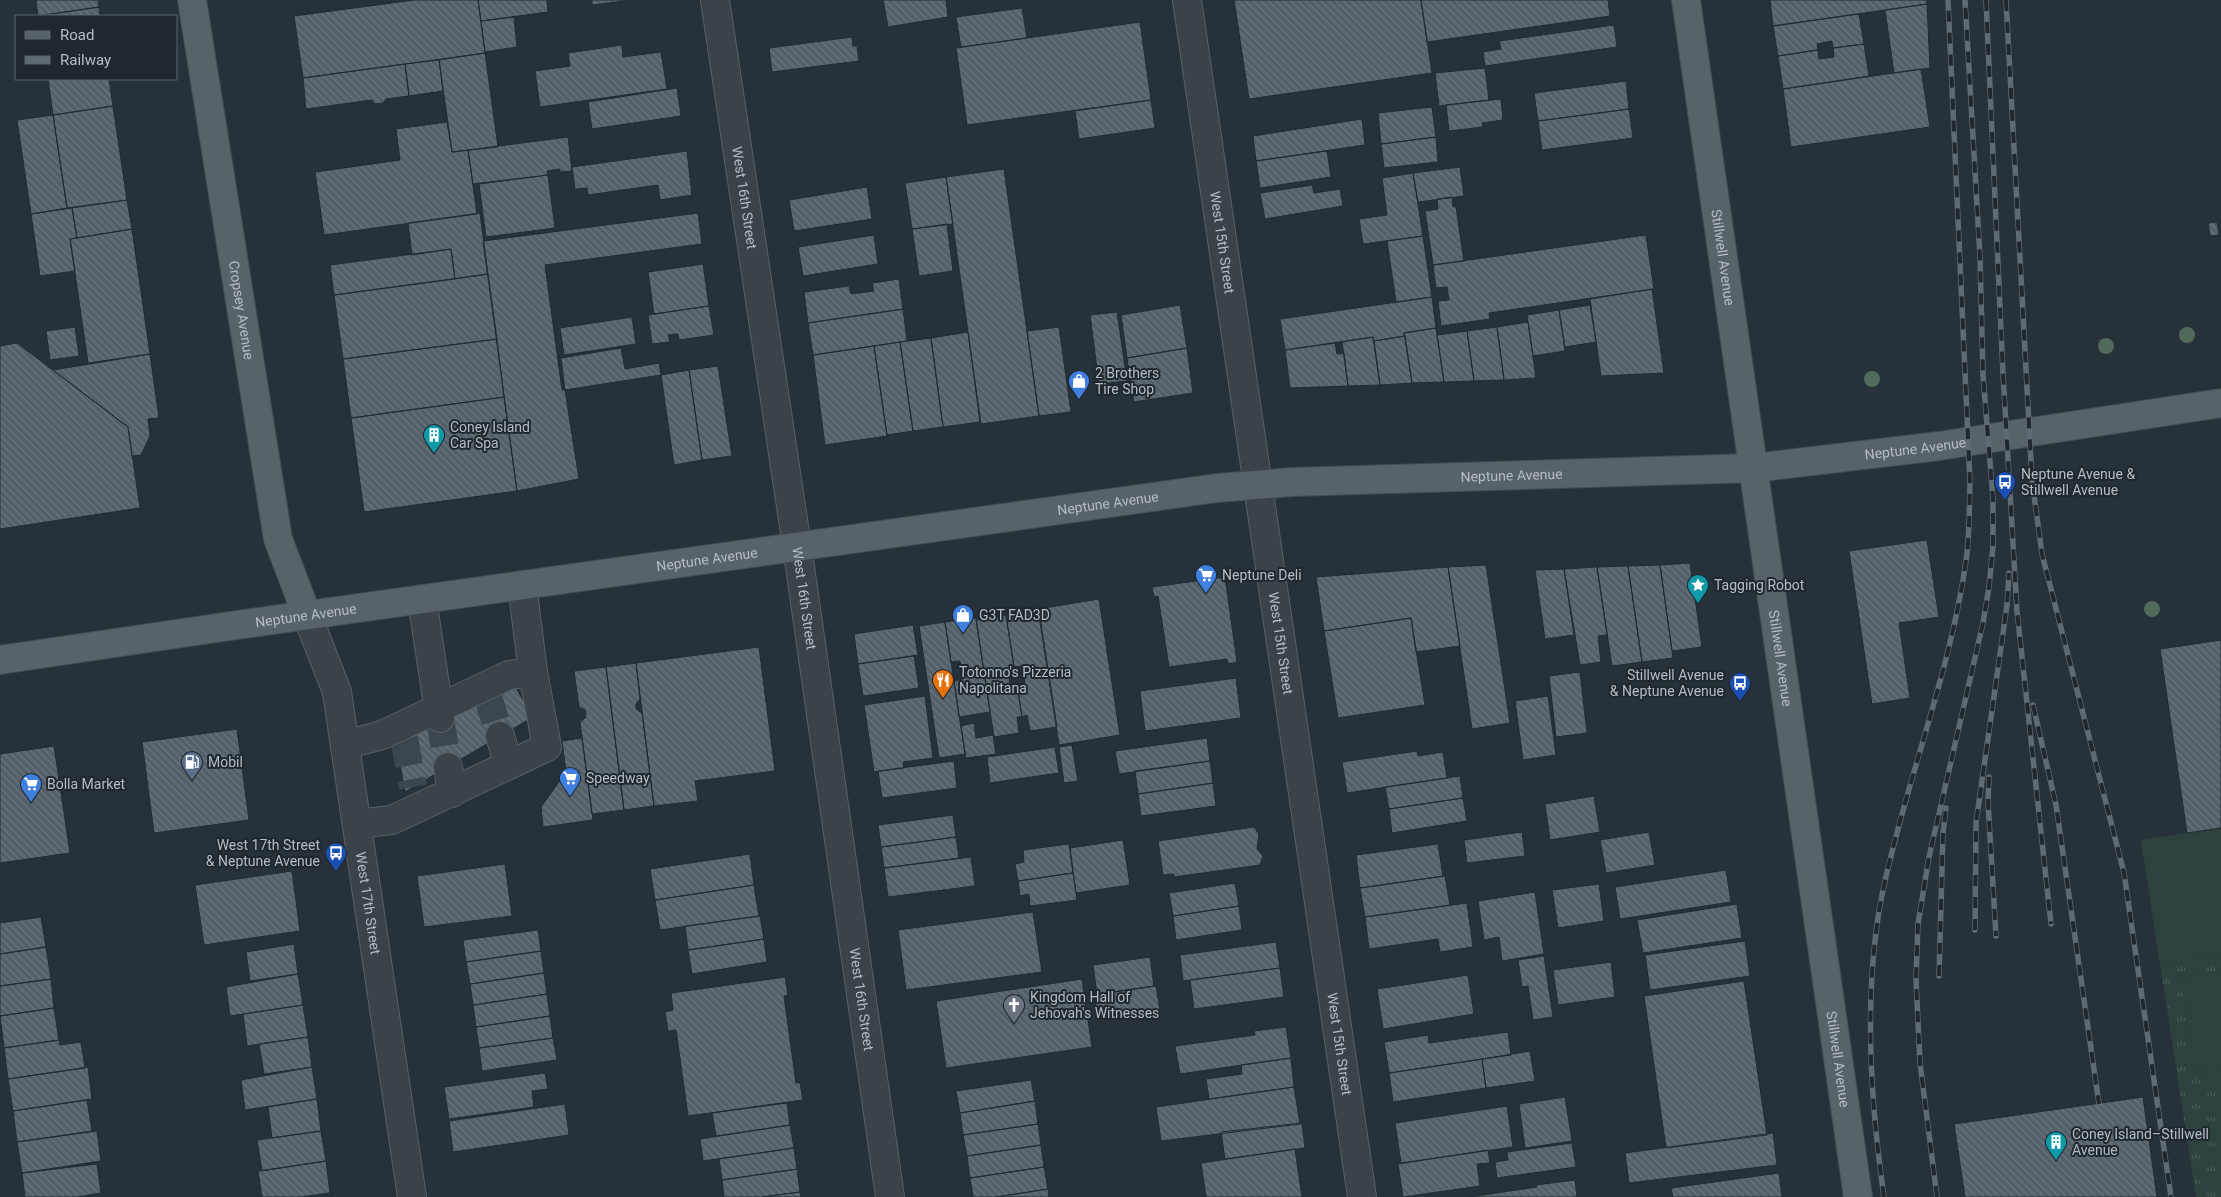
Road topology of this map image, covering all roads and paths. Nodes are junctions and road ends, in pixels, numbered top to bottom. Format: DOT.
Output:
graph roads {
  1 [pos="192,0"];
  2 [pos="715,0"];
  3 [pos="1187,0"];
  4 [pos="1686,0"];
  5 [pos="2221,403"];
  6 [pos="1754,468"];
  7 [pos="1258,484"];
  8 [pos="797,546"];
  9 [pos="522,584"];
  10 [pos="422,599"];
  11 [pos="307,615"];
  12 [pos="0,660"];
  13 [pos="533,672"];
  14 [pos="440,713"];
  15 [pos="500,736"];
  16 [pos="345,745"];
  17 [pos="509,765"];
  18 [pos="448,767"];
  19 [pos="452,793"];
  20 [pos="358,824"];
  21 [pos="412,1197"];
  22 [pos="890,1197"];
  23 [pos="1362,1197"];
  24 [pos="1858,1197"];
  1 -- 11 [label="main road, Cropsey Avenue"];
  2 -- 8 [label="street, West 16th Street"];
  3 -- 7 [label="street, West 15th Street"];
  4 -- 6 [label="main road, Stillwell Avenue"];
  5 -- 6 [label="main road, Neptune Avenue"];
  6 -- 7 [label="main road, Neptune Avenue"];
  6 -- 24 [label="main road, Stillwell Avenue"];
  7 -- 8 [label="main road, Neptune Avenue"];
  7 -- 23 [label="street, West 15th Street"];
  8 -- 9 [label="main road, Neptune Avenue"];
  8 -- 22 [label="street, West 16th Street"];
  9 -- 10 [label="main road, Neptune Avenue"];
  9 -- 13 [label="street"];
  10 -- 11 [label="main road, Neptune Avenue"];
  10 -- 14 [label="street"];
  11 -- 12 [label="main road, Neptune Avenue"];
  11 -- 16 [label="street, West 17th Street"];
  13 -- 14 [label="street"];
  13 -- 17 [label="street"];
  14 -- 16 [label="street"];
  15 -- 17 [label="street"];
  16 -- 20 [label="street, West 17th Street"];
  17 -- 19 [label="street"];
  18 -- 19 [label="street"];
  19 -- 20 [label="street"];
  20 -- 21 [label="street, West 17th Street"];
}
